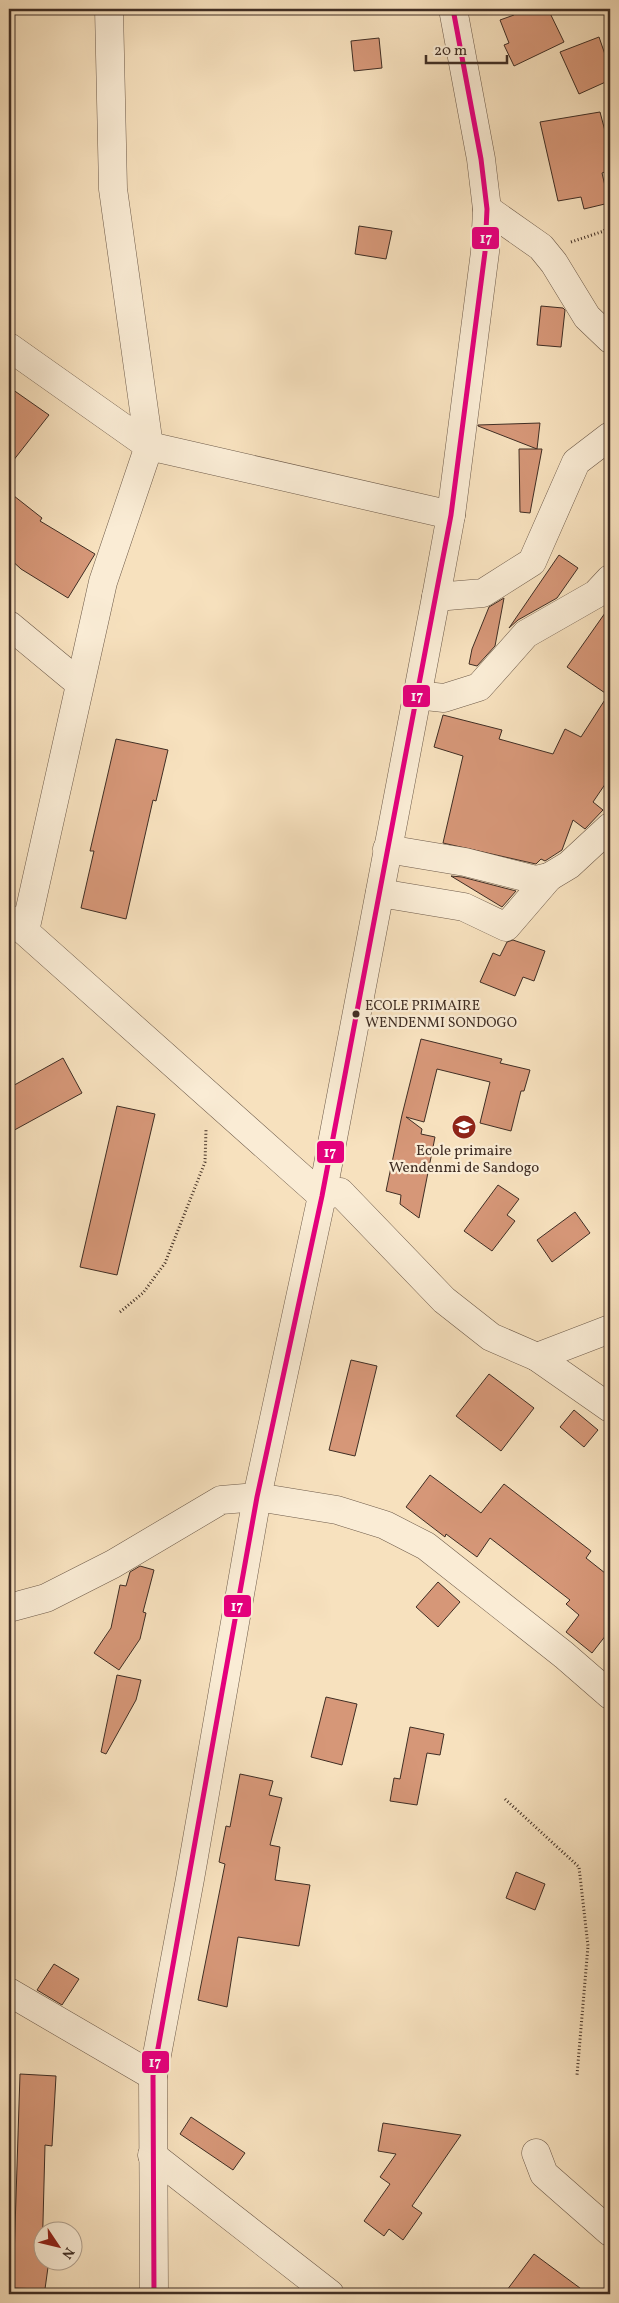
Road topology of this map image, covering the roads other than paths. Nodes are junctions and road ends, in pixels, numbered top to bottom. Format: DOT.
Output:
graph roads {
  1 [pos="110,9"];
  2 [pos="453,9"];
  3 [pos="487,209"];
  4 [pos="610,339"];
  5 [pos="9,347"];
  6 [pos="610,436"];
  7 [pos="149,446"];
  8 [pos="451,514"];
  9 [pos="610,579"];
  10 [pos="436,597"];
  11 [pos="9,625"];
  12 [pos="79,683"];
  13 [pos="416,695"];
  14 [pos="610,827"];
  15 [pos="387,849"];
  16 [pos="549,877"];
  17 [pos="380,892"];
  18 [pos="17,925"];
  19 [pos="322,1196"];
  20 [pos="610,1329"];
  21 [pos="537,1357"];
  22 [pos="610,1408"];
  23 [pos="257,1497"];
  24 [pos="9,1608"];
  25 [pos="610,1695"];
  26 [pos="9,1992"];
  27 [pos="153,2076"];
  28 [pos="536,2153"];
  29 [pos="152,2155"];
  30 [pos="610,2232"];
  31 [pos="154,2294"];
  32 [pos="330,2294"];
  1 -- 7 [label="street"];
  2 -- 3 [label="street"];
  3 -- 4 [label="street"];
  3 -- 8 [label="street"];
  5 -- 7 [label="street"];
  6 -- 10 [label="street"];
  7 -- 8 [label="street"];
  7 -- 12 [label="street"];
  8 -- 10 [label="street"];
  9 -- 13 [label="street"];
  10 -- 13 [label="street"];
  11 -- 12 [label="street"];
  12 -- 18 [label="street"];
  13 -- 15 [label="street"];
  14 -- 16 [label="street"];
  15 -- 16 [label="street"];
  15 -- 17 [label="street"];
  16 -- 17 [label="street"];
  17 -- 19 [label="street"];
  18 -- 19 [label="street"];
  19 -- 21 [label="street"];
  19 -- 23 [label="street"];
  20 -- 21 [label="street"];
  21 -- 22 [label="street"];
  23 -- 24 [label="street"];
  23 -- 25 [label="street"];
  23 -- 27 [label="street"];
  26 -- 27 [label="street"];
  27 -- 29 [label="street"];
  28 -- 30 [label="street"];
  29 -- 31 [label="street"];
  29 -- 32 [label="street"];
}
